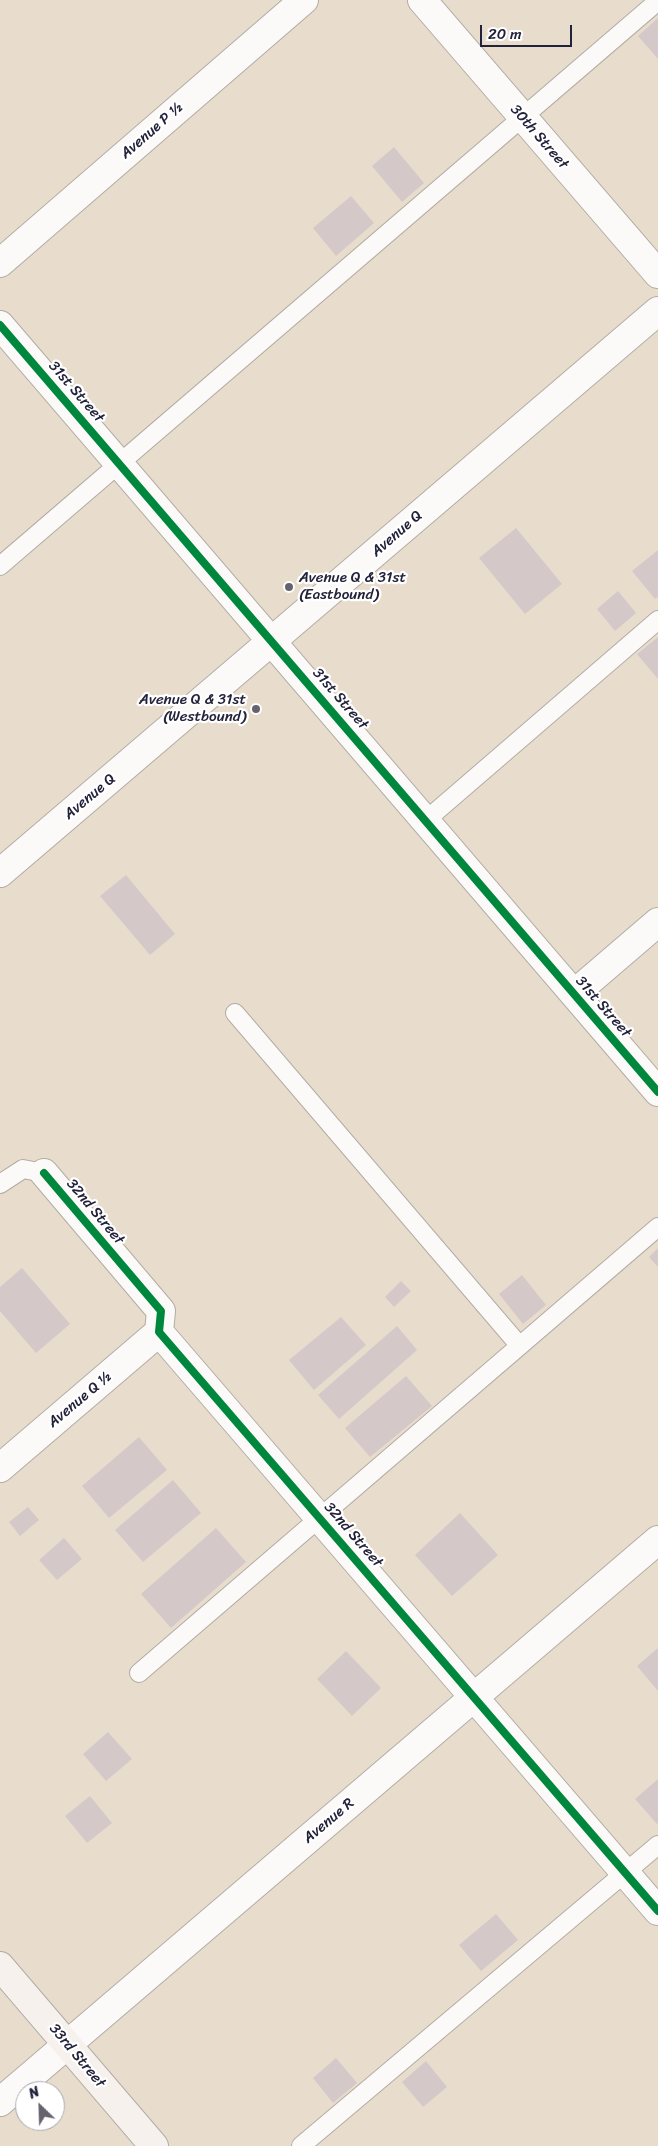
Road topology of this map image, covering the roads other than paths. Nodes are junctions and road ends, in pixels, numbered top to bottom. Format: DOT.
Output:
graph roads {
  1 [pos="304,0"];
  2 [pos="422,0"];
  3 [pos="658,1"];
  4 [pos="522,118"];
  5 [pos="0,263"];
  6 [pos="658,274"];
  7 [pos="658,311"];
  8 [pos="0,325"];
  9 [pos="120,464"];
  10 [pos="0,566"];
  11 [pos="658,620"];
  12 [pos="272,641"];
  13 [pos="425,820"];
  14 [pos="0,873"];
  15 [pos="658,922"];
  16 [pos="574,994"];
  17 [pos="235,1013"];
  18 [pos="658,1092"];
  19 [pos="44,1172"];
  20 [pos="0,1184"];
  21 [pos="658,1227"];
  22 [pos="159,1332"];
  23 [pos="519,1345"];
  24 [pos="0,1468"];
  25 [pos="320,1518"];
  26 [pos="658,1540"];
  27 [pos="139,1673"];
  28 [pos="474,1697"];
  29 [pos="658,1845"];
  30 [pos="626,1873"];
  31 [pos="658,1911"];
  32 [pos="0,1966"];
  33 [pos="68,2044"];
  34 [pos="0,2102"];
  35 [pos="154,2146"];
  36 [pos="301,2146"];
  1 -- 5 [label="street, Avenue P ½"];
  2 -- 4 [label="street, 30th Street"];
  3 -- 4 [label="lane"];
  4 -- 6 [label="street, 30th Street"];
  4 -- 9 [label="lane"];
  7 -- 12 [label="street, Avenue Q"];
  8 -- 9 [label="street, 31st Street"];
  9 -- 10 [label="lane"];
  9 -- 12 [label="street, 31st Street"];
  11 -- 13 [label="lane"];
  12 -- 13 [label="street, 31st Street"];
  12 -- 14 [label="street, Avenue Q"];
  13 -- 16 [label="street, 31st Street"];
  15 -- 16 [label="street"];
  16 -- 18 [label="street, 31st Street"];
  17 -- 23 [label="lane"];
  19 -- 20 [label="lane"];
  19 -- 22 [label="street, 32nd Street"];
  21 -- 23 [label="lane"];
  22 -- 24 [label="street, Avenue Q ½"];
  22 -- 25 [label="street, 32nd Street"];
  23 -- 25 [label="lane"];
  25 -- 27 [label="lane"];
  25 -- 28 [label="street, 32nd Street"];
  26 -- 28 [label="street, Avenue R"];
  28 -- 30 [label="street, 32nd Street"];
  28 -- 33 [label="street, Avenue R"];
  29 -- 30 [label="lane"];
  30 -- 31 [label="street, 32nd Street"];
  30 -- 36 [label="lane"];
  32 -- 33 [label="street, 33rd Street"];
  33 -- 34 [label="street, Avenue R"];
  33 -- 35 [label="street, 33rd Street"];
}
